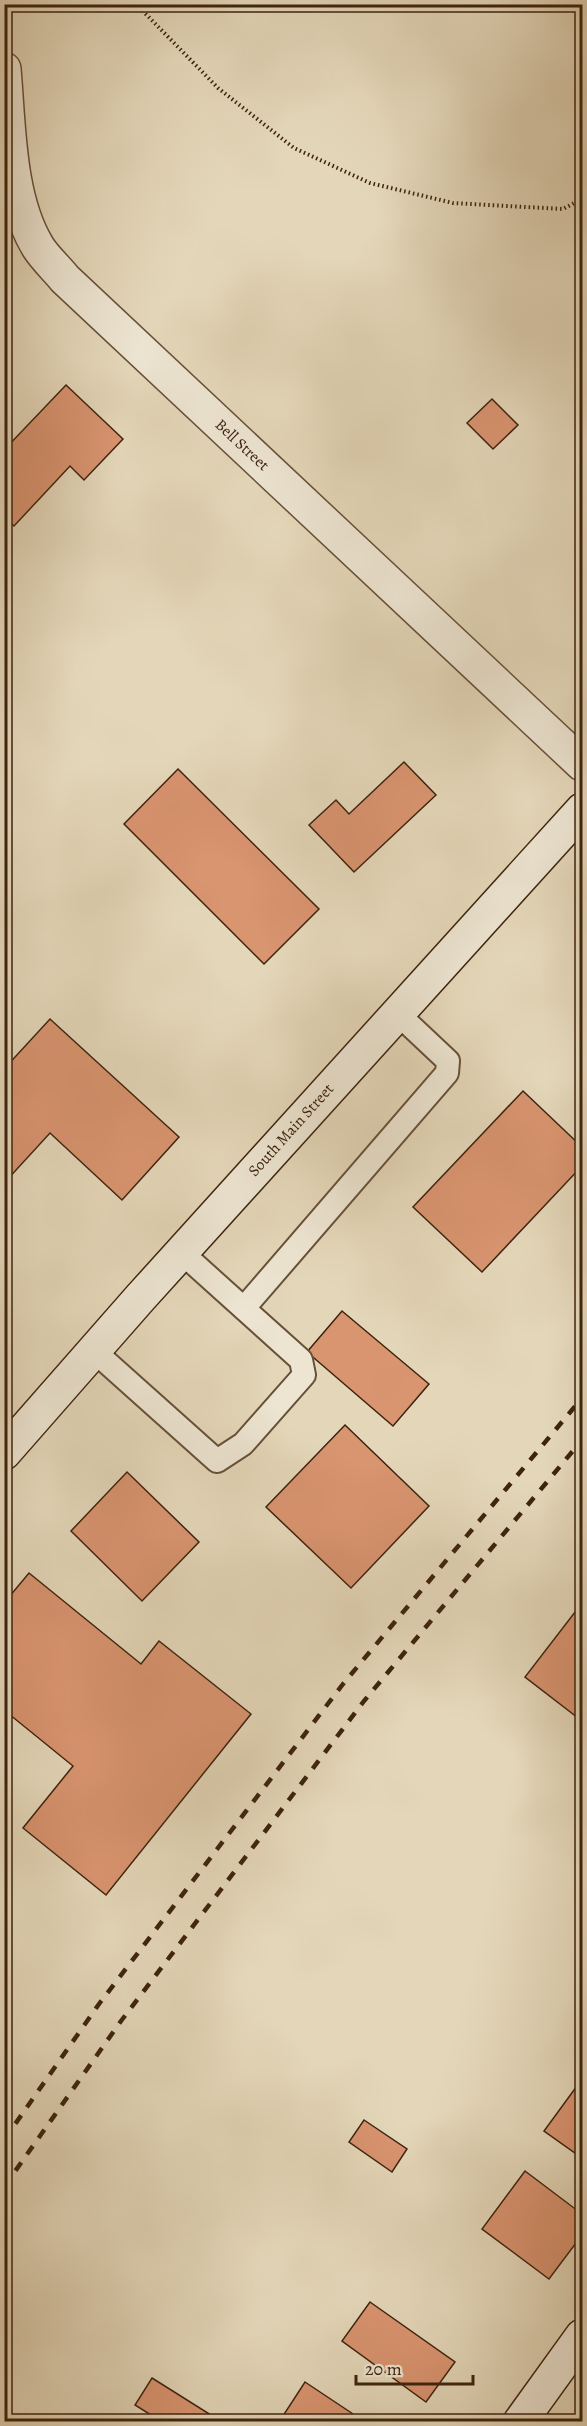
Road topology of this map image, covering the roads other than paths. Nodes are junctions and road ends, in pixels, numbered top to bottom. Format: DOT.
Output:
graph roads {
  1 [pos="4,69"];
  2 [pos="582,764"];
  3 [pos="581,815"];
  4 [pos="397,1013"];
  5 [pos="182,1252"];
  6 [pos="244,1308"];
  7 [pos="94,1351"];
  8 [pos="4,1454"];
  9 [pos="582,2336"];
  10 [pos="520,2421"];
  1 -- 2 [label="street, Bell Street"];
  3 -- 4 [label="street, South Main Street"];
  4 -- 5 [label="street, South Main Street"];
  4 -- 6 [label="lane"];
  5 -- 6 [label="lane"];
  5 -- 7 [label="street, South Main Street"];
  6 -- 7 [label="lane"];
  7 -- 8 [label="street, South Main Street"];
  9 -- 10 [label="street"];
}
